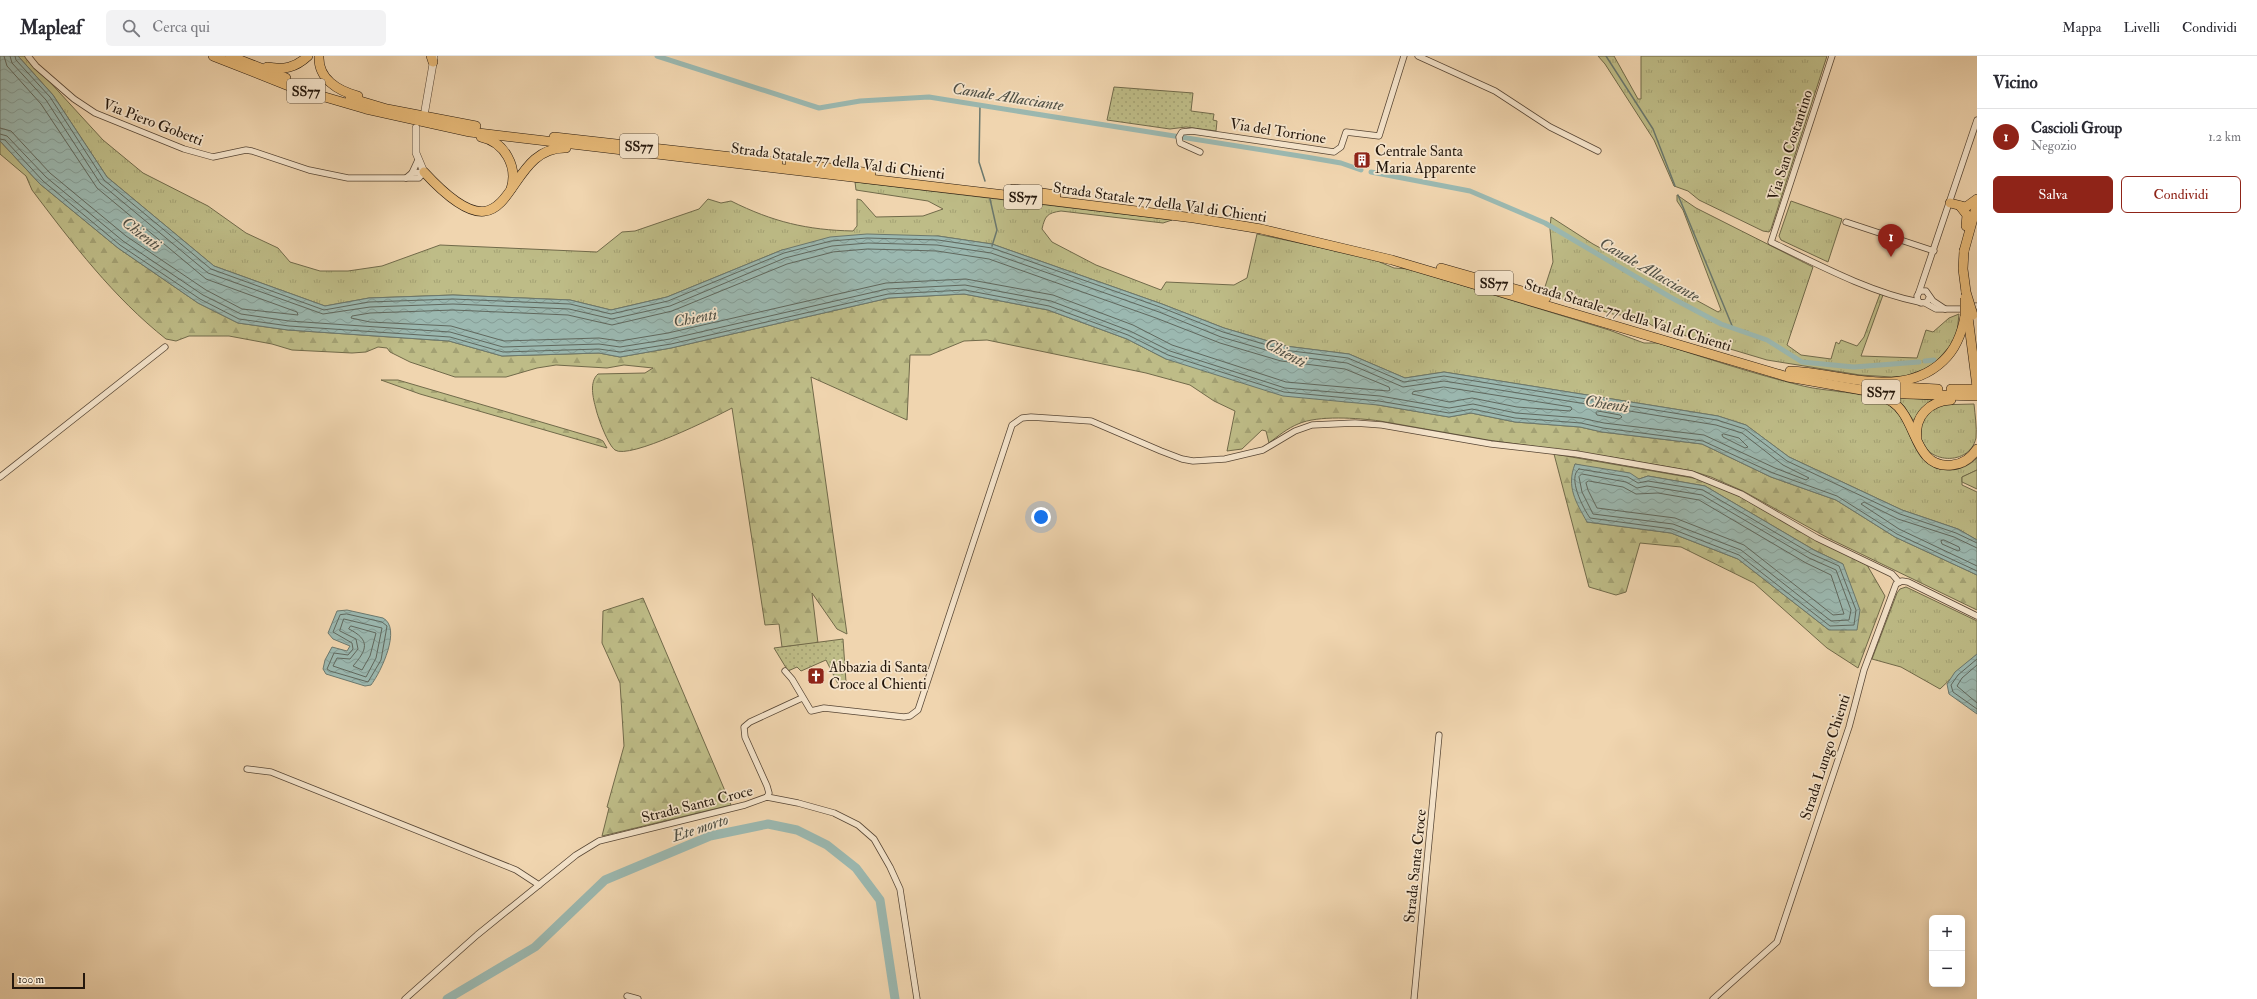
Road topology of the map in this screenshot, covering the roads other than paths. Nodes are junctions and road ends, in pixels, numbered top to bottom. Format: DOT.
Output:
graph roads {
  1 [pos="28,56"];
  2 [pos="213,56"];
  3 [pos="230,56"];
  4 [pos="239,56"];
  5 [pos="308,56"];
  6 [pos="319,56"];
  7 [pos="1404,56"];
  8 [pos="1418,56"];
  9 [pos="1832,56"];
  10 [pos="433,58"];
  11 [pos="422,109"];
  12 [pos="402,118"];
  13 [pos="1977,120"];
  14 [pos="448,121"];
  15 [pos="418,128"];
  16 [pos="1598,151"];
  17 [pos="1200,152"];
  18 [pos="681,158"];
  19 [pos="418,160"];
  20 [pos="830,171"];
  21 [pos="419,174"];
  22 [pos="406,178"];
  23 [pos="510,192"];
  24 [pos="1977,199"];
  25 [pos="1950,203"];
  26 [pos="1977,204"];
  27 [pos="1960,206"];
  28 [pos="1977,217"];
  29 [pos="1846,222"];
  30 [pos="1965,247"];
  31 [pos="1934,251"];
  32 [pos="1925,278"];
  33 [pos="1918,294"];
  34 [pos="1929,295"];
  35 [pos="1905,298"];
  36 [pos="1922,303"];
  37 [pos="1946,309"];
  38 [pos="1971,313"];
  39 [pos="165,346"];
  40 [pos="1789,374"];
  41 [pos="1977,388"];
  42 [pos="1977,396"];
  43 [pos="1977,399"];
  44 [pos="1917,442"];
  45 [pos="1977,448"];
  46 [pos="0,477"];
  47 [pos="1899,582"];
  48 [pos="1977,616"];
  49 [pos="785,671"];
  50 [pos="802,698"];
  51 [pos="1439,736"];
  52 [pos="247,769"];
  53 [pos="767,797"];
  54 [pos="539,885"];
  55 [pos="627,996"];
  56 [pos="405,999"];
  57 [pos="638,999"];
  58 [pos="917,999"];
  59 [pos="1414,999"];
  60 [pos="1713,999"];
  1 -- 22 [label="street, Via Piero Gobetti"];
  2 -- 12 [label="main road, Strada Statale 77 della Val di Chienti / SS77"];
  3 -- 14 [label="main road, Strada Statale 77 della Val di Chienti / SS77"];
  4 -- 5 [label="main road"];
  6 -- 14 [label="main road"];
  7 -- 17 [label="street, Via del Torrione"];
  8 -- 16 [label="street"];
  9 -- 35 [label="street, Via San Costantino"];
  10 -- 11 [label="street"];
  12 -- 18 [label="main road, Strada Statale 77 della Val di Chienti / SS77"];
  12 -- 23 [label="main road"];
  13 -- 25 [label="street"];
  14 -- 20 [label="main road, Strada Statale 77 della Val di Chienti / SS77"];
  15 -- 19 [label="street"];
  18 -- 20 [label="main road, Strada Statale 77 della Val di Chienti / SS77"];
  18 -- 23 [label="main road"];
  19 -- 21 [label="street"];
  19 -- 21 [label="street"];
  20 -- 40 [label="main road, Strada Statale 77 della Val di Chienti / SS77"];
  21 -- 22 [label="street, Via Piero Gobetti"];
  21 -- 22 [label="street"];
  21 -- 23 [label="main road"];
  24 -- 27 [label="main road"];
  25 -- 27 [label="main road"];
  25 -- 31 [label="street"];
  26 -- 30 [label="main road"];
  27 -- 30 [label="main road"];
  28 -- 30 [label="main road"];
  29 -- 31 [label="street"];
  30 -- 38 [label="main road, bridge"];
  31 -- 32 [label="street"];
  32 -- 33 [label="street"];
  32 -- 34 [label="street"];
  33 -- 34 [label="street"];
  33 -- 35 [label="street"];
  33 -- 36 [label="street"];
  34 -- 36 [label="street"];
  34 -- 37 [label="street"];
  35 -- 36 [label="street"];
  36 -- 37 [label="street"];
  37 -- 38 [label="street"];
  38 -- 40 [label="main road"];
  38 -- 41 [label="main road"];
  39 -- 46 [label="street"];
  40 -- 41 [label="main road, Strada Statale 77 della Val di Chienti / SS77"];
  40 -- 42 [label="main road, Strada Statale 77 della Val di Chienti / SS77"];
  40 -- 44 [label="main road"];
  43 -- 44 [label="main road"];
  44 -- 45 [label="main road"];
  47 -- 48 [label="street"];
  47 -- 50 [label="street"];
  47 -- 60 [label="street, Strada Lungo Chienti"];
  49 -- 50 [label="street"];
  50 -- 53 [label="street"];
  51 -- 59 [label="street, Strada Santa Croce"];
  52 -- 54 [label="street"];
  53 -- 54 [label="street, Strada Santa Croce"];
  53 -- 58 [label="street, Strada Santa Croce"];
  54 -- 56 [label="street, Strada Santa Croce"];
  55 -- 57 [label="street"];
}
